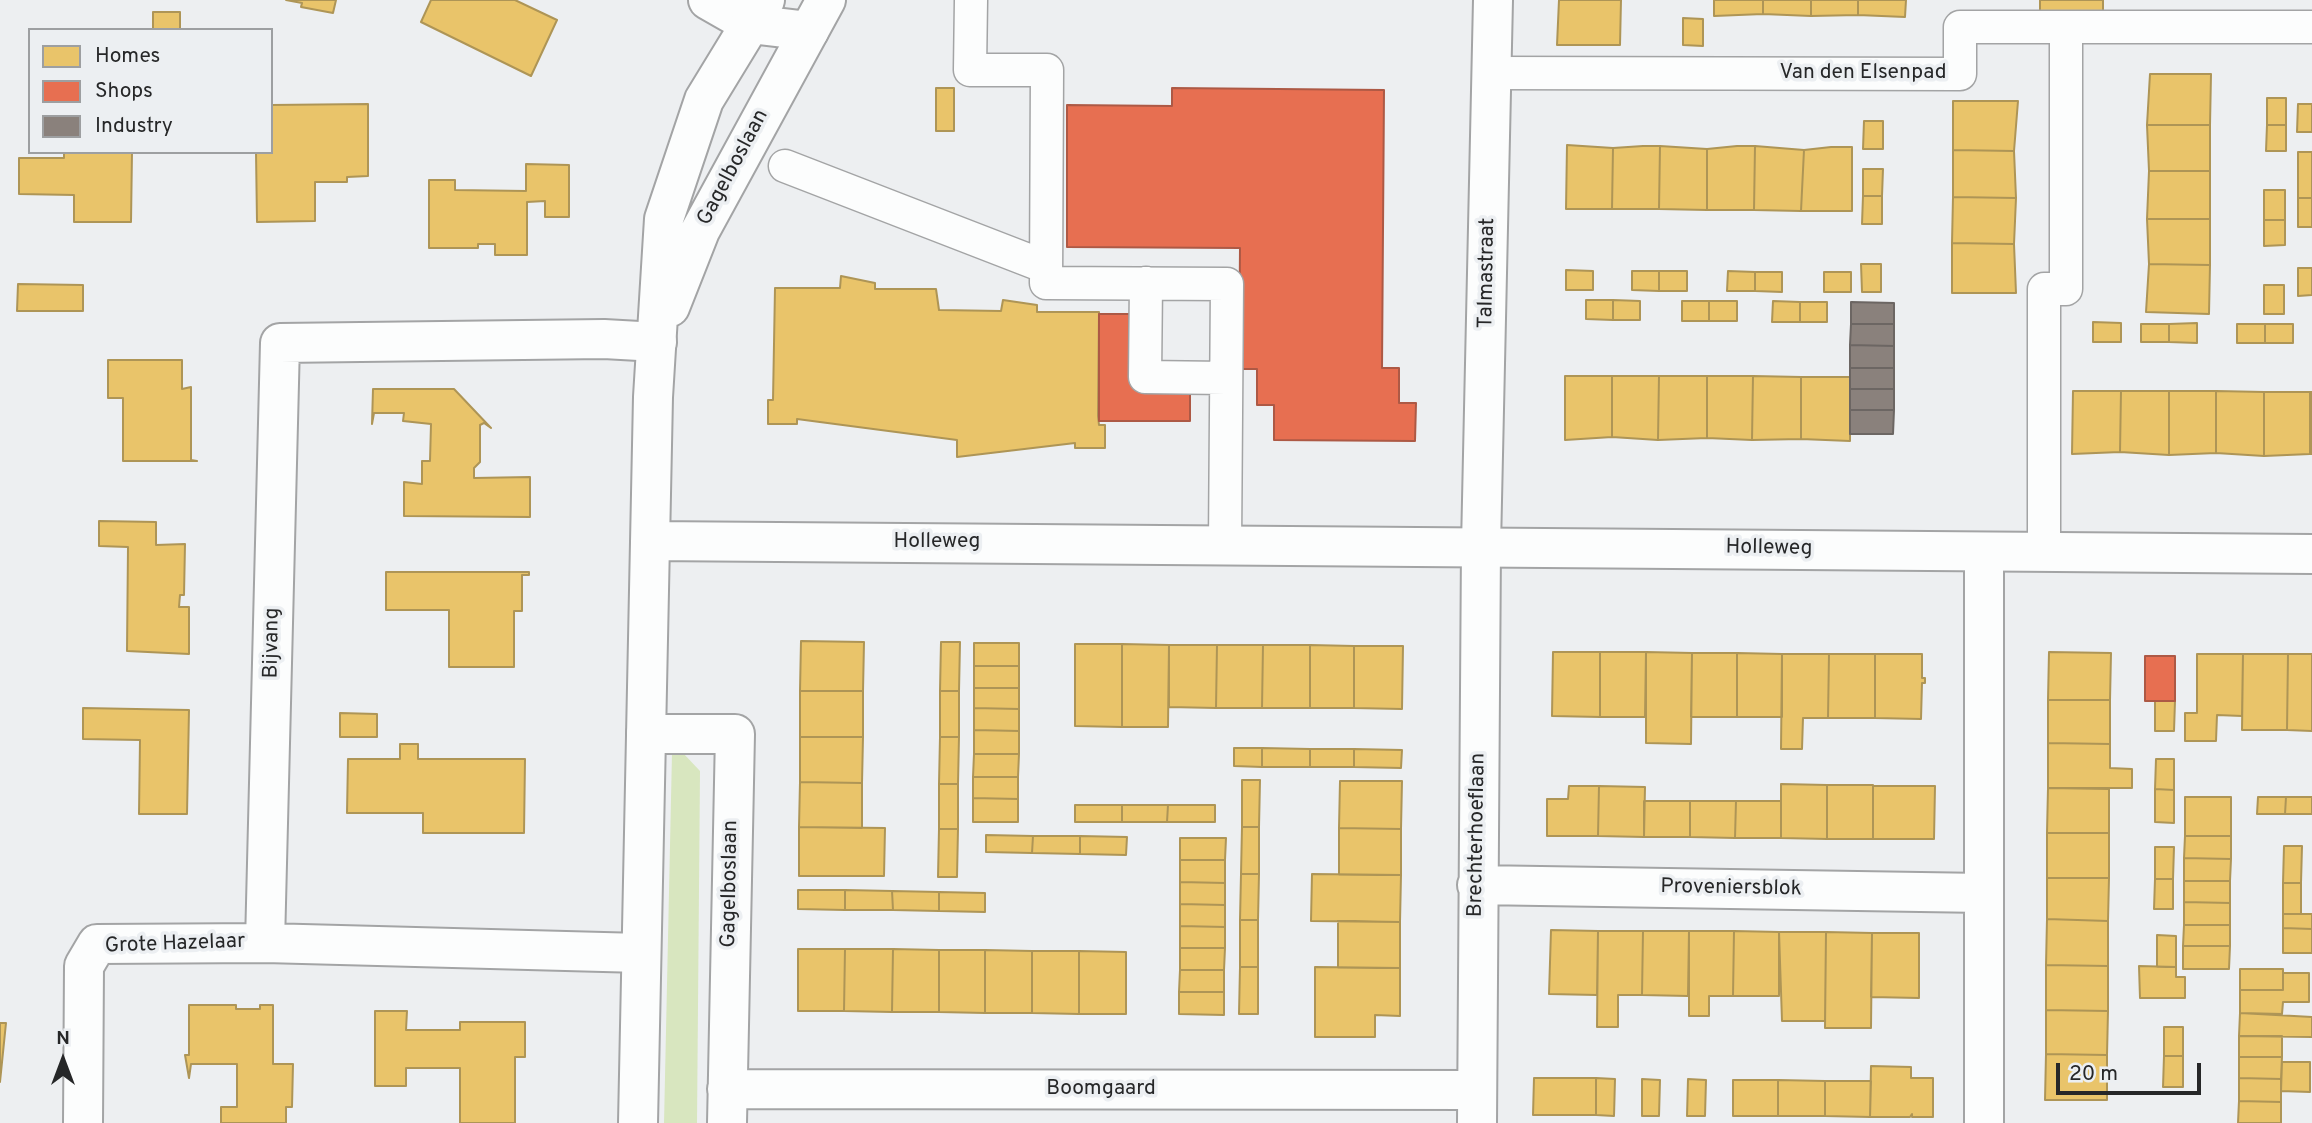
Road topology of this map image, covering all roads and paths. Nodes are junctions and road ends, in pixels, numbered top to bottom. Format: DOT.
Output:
graph roads {
  1 [pos="708,0"];
  2 [pos="971,0"];
  3 [pos="1493,0"];
  4 [pos="808,10"];
  5 [pos="757,12"];
  6 [pos="1960,13"];
  7 [pos="2066,27"];
  8 [pos="2312,27"];
  9 [pos="1493,73"];
  10 [pos="785,166"];
  11 [pos="1046,267"];
  12 [pos="1146,283"];
  13 [pos="657,342"];
  14 [pos="1226,378"];
  15 [pos="650,541"];
  16 [pos="1225,545"];
  17 [pos="1481,546"];
  18 [pos="1984,552"];
  19 [pos="2043,552"];
  20 [pos="2312,555"];
  21 [pos="646,734"];
  22 [pos="1477,885"];
  23 [pos="1984,893"];
  24 [pos="265,943"];
  25 [pos="640,953"];
  26 [pos="727,1106"];
  27 [pos="1476,1107"];
  28 [pos="83,1123"];
  29 [pos="638,1123"];
  30 [pos="1984,1123"];
  1 -- 5 [label="street"];
  2 -- 11 [label="street"];
  3 -- 9 [label="street, Talmastraat"];
  4 -- 5 [label="street"];
  4 -- 13 [label="street, Gagelboslaan"];
  5 -- 13 [label="street, Gagelboslaan"];
  6 -- 7 [label="street, Van den Elsenpad"];
  6 -- 9 [label="street, Van den Elsenpad"];
  7 -- 8 [label="street, Van den Elsenpad"];
  7 -- 19 [label="street"];
  9 -- 17 [label="street, Talmastraat"];
  10 -- 11 [label="street"];
  11 -- 12 [label="street"];
  12 -- 14 [label="street"];
  12 -- 14 [label="street"];
  13 -- 15 [label="street, Gagelboslaan"];
  13 -- 24 [label="street, Bijvang"];
  14 -- 16 [label="street"];
  15 -- 16 [label="street, Holleweg"];
  15 -- 21 [label="street, Gagelboslaan"];
  16 -- 17 [label="street, Holleweg"];
  17 -- 18 [label="street, Holleweg"];
  17 -- 22 [label="street, Brechterhoeflaan"];
  18 -- 19 [label="street, Holleweg"];
  18 -- 23 [label="street"];
  19 -- 20 [label="street, Holleweg"];
  21 -- 25 [label="street, Gagelboslaan"];
  21 -- 26 [label="street, Gagelboslaan"];
  22 -- 23 [label="street, Proveniersblok"];
  22 -- 27 [label="street, Brechterhoeflaan"];
  23 -- 30 [label="street"];
  24 -- 25 [label="street"];
  24 -- 28 [label="street, Grote Hazelaar"];
  25 -- 29 [label="street, Gagelboslaan"];
  26 -- 27 [label="street, Boomgaard"];
}
